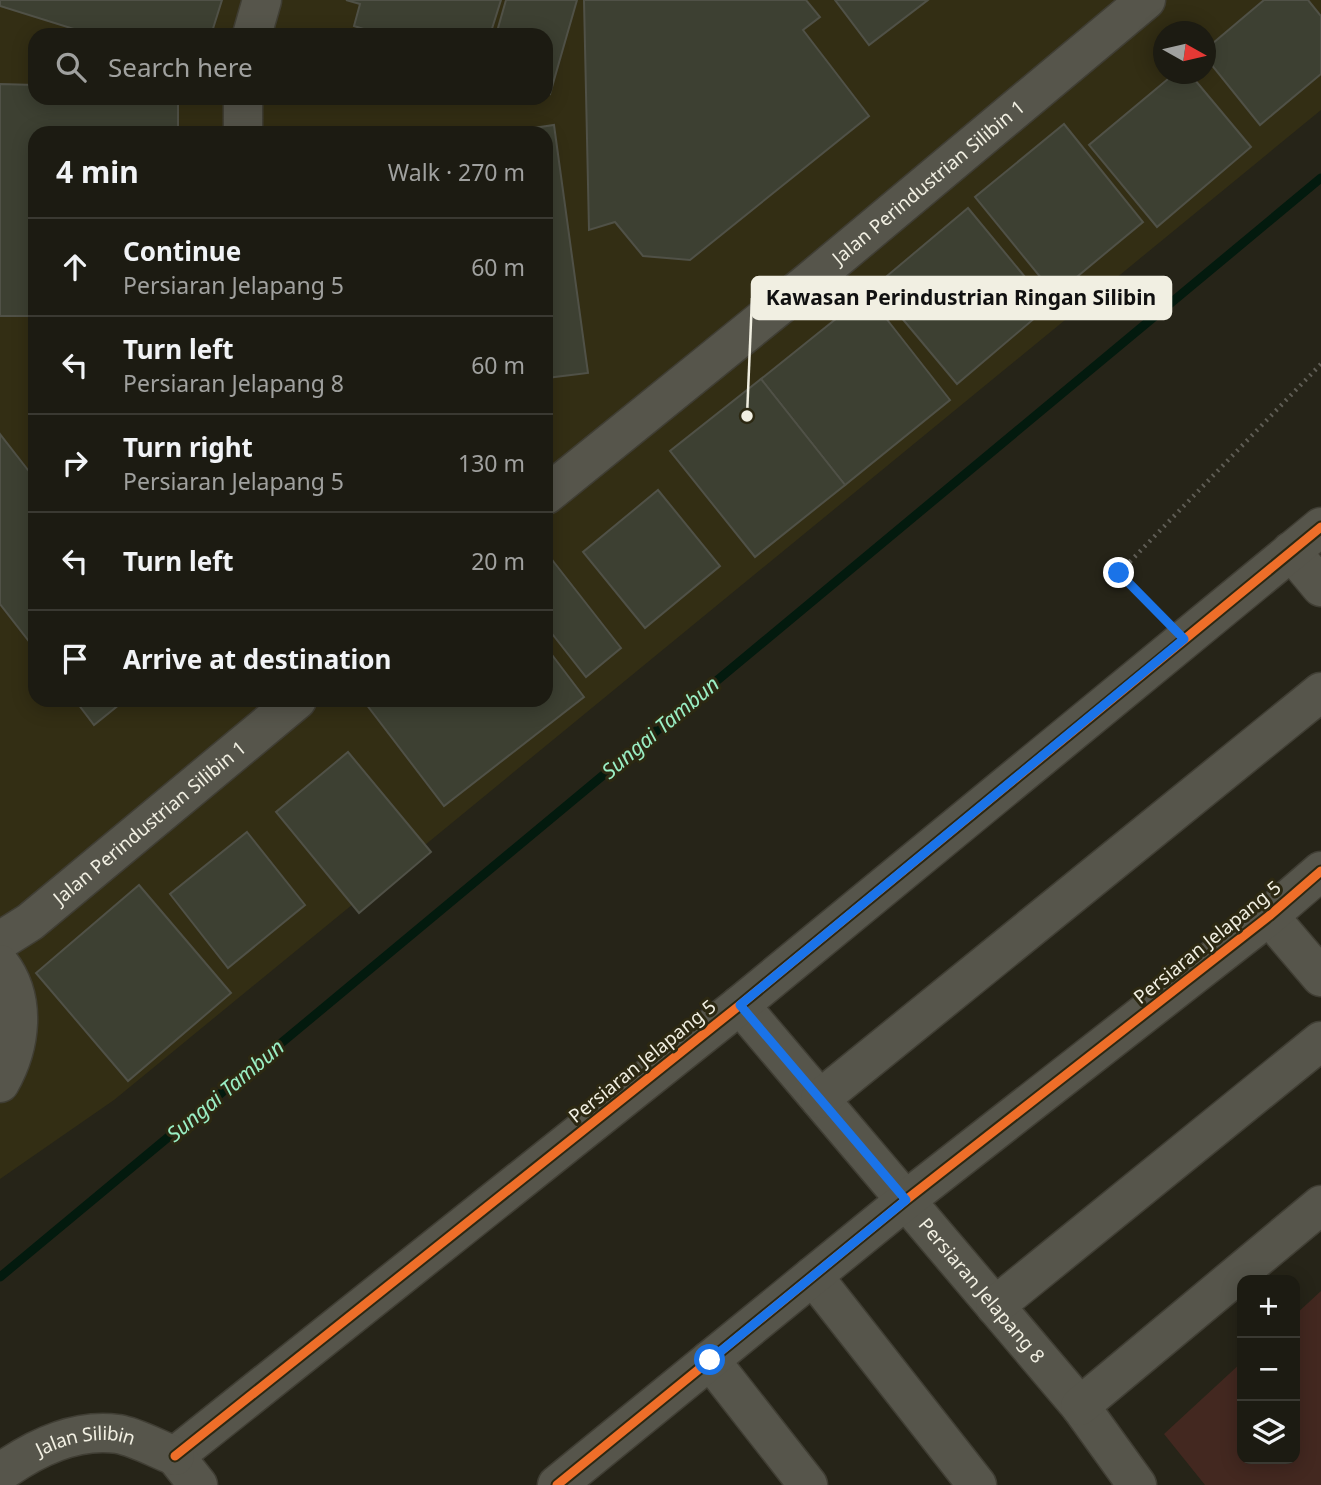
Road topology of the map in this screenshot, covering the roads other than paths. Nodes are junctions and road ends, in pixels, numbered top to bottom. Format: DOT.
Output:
graph roads {
  1 [pos="262,0"];
  2 [pos="1146,0"];
  3 [pos="255,28"];
  4 [pos="243,105"];
  5 [pos="243,126"];
  6 [pos="553,489"];
  7 [pos="1321,527"];
  8 [pos="1292,551"];
  9 [pos="1321,586"];
  10 [pos="1321,692"];
  11 [pos="289,707"];
  12 [pos="1321,871"];
  13 [pos="1269,916"];
  14 [pos="0,941"];
  15 [pos="0,964"];
  16 [pos="1321,977"];
  17 [pos="740,1005"];
  18 [pos="1321,1041"];
  19 [pos="0,1083"];
  20 [pos="820,1099"];
  21 [pos="906,1200"];
  22 [pos="1321,1205"];
  23 [pos="813,1276"];
  24 [pos="995,1306"];
  25 [pos="710,1360"];
  26 [pos="1080,1406"];
  27 [pos="186,1470"];
  28 [pos="0,1473"];
  29 [pos="557,1485"];
  30 [pos="808,1485"];
  31 [pos="977,1485"];
  32 [pos="1138,1485"];
  1 -- 3 [label="street"];
  2 -- 6 [label="street, Jalan Perindustrian Silibin 1"];
  4 -- 5 [label="street"];
  7 -- 8 [label="street, Persiaran Jelapang 5"];
  8 -- 9 [label="street"];
  8 -- 17 [label="street, Persiaran Jelapang 5"];
  10 -- 20 [label="street"];
  11 -- 14 [label="street, Jalan Perindustrian Silibin 1"];
  12 -- 13 [label="street, Persiaran Jelapang 5"];
  13 -- 16 [label="street"];
  13 -- 21 [label="street, Persiaran Jelapang 5"];
  15 -- 19 [label="street"];
  17 -- 20 [label="street, Persiaran Jelapang 8"];
  17 -- 27 [label="street, Persiaran Jelapang 5"];
  18 -- 24 [label="street"];
  20 -- 21 [label="street, Persiaran Jelapang 8"];
  21 -- 23 [label="street, Persiaran Jelapang 5"];
  21 -- 24 [label="street, Persiaran Jelapang 8"];
  22 -- 26 [label="street"];
  23 -- 25 [label="street, Persiaran Jelapang 5"];
  23 -- 31 [label="street"];
  24 -- 26 [label="street, Persiaran Jelapang 8"];
  25 -- 29 [label="street, Persiaran Jelapang 5"];
  25 -- 30 [label="street"];
  26 -- 32 [label="street, Persiaran Jelapang 8"];
  27 -- 28 [label="street, Jalan Silibin"];
}
